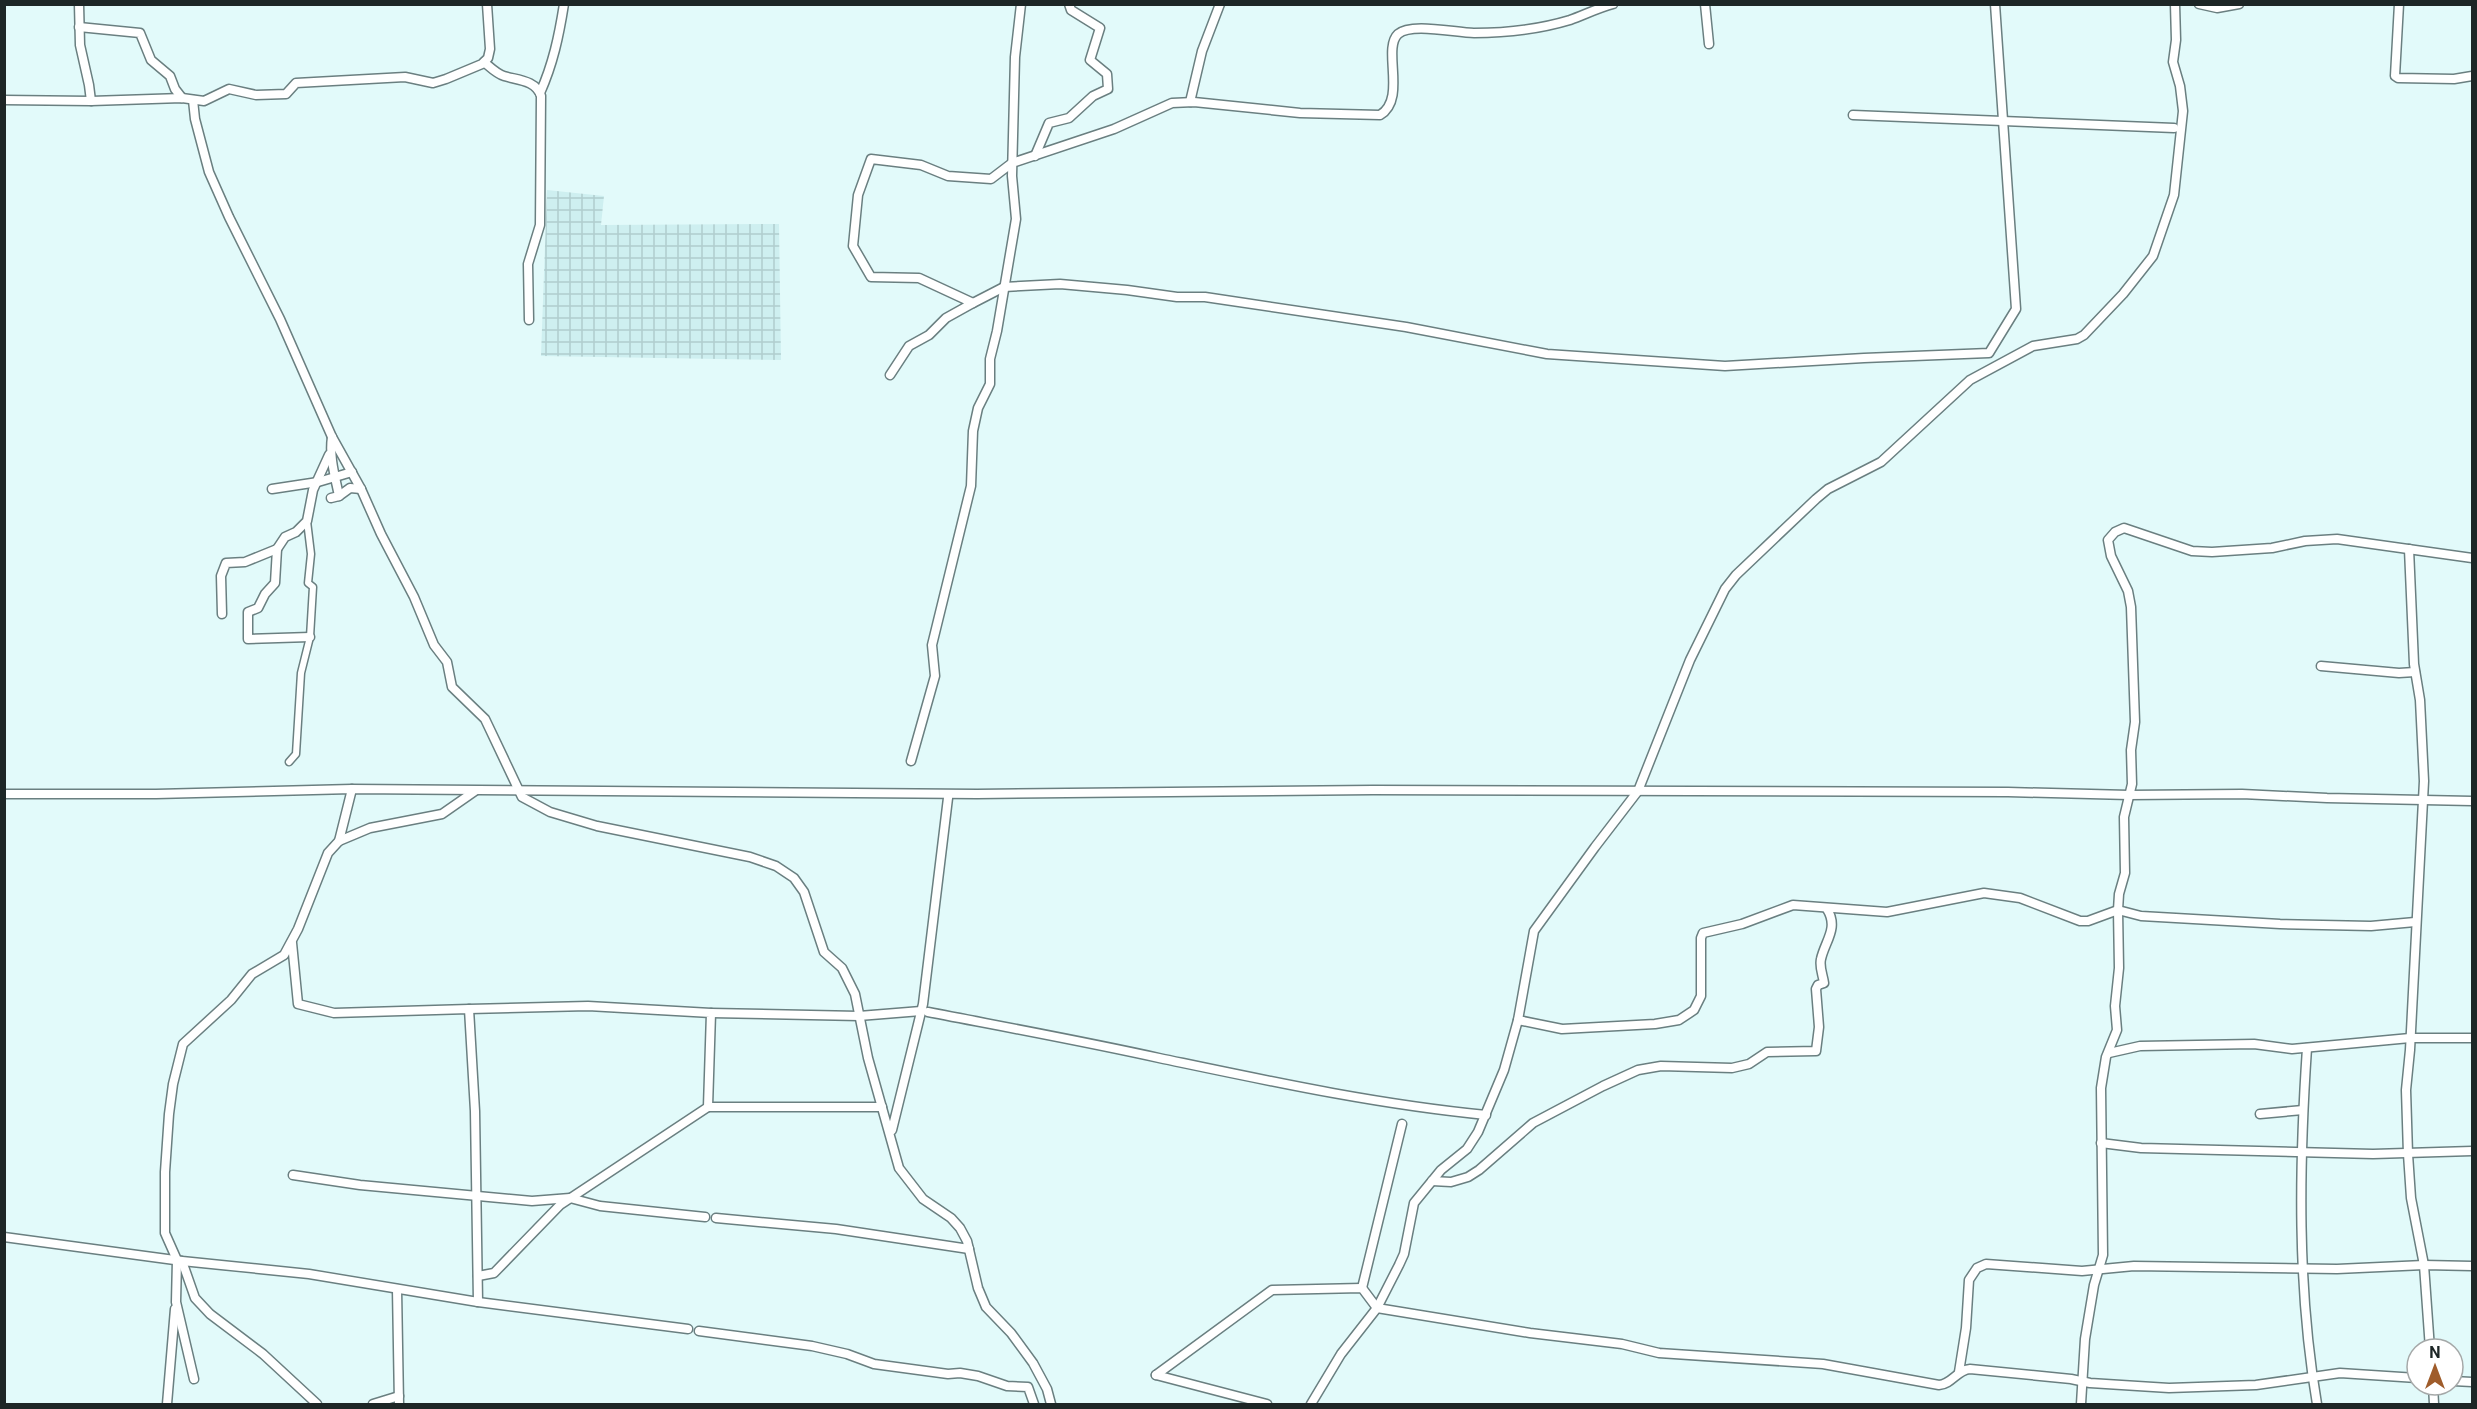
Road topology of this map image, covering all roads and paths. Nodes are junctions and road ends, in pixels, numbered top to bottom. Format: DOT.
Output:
graph roads {
  1 [pos="79,4"];
  2 [pos="487,4"];
  3 [pos="564,4"];
  4 [pos="1022,4"];
  5 [pos="1069,4"];
  6 [pos="1220,4"];
  7 [pos="1613,4"];
  8 [pos="1705,4"];
  9 [pos="1995,4"];
  10 [pos="2175,4"];
  11 [pos="2199,4"];
  12 [pos="2239,4"];
  13 [pos="2399,4"];
  14 [pos="79,27"];
  15 [pos="1708,44"];
  16 [pos="484,62"];
  17 [pos="2472,76"];
  18 [pos="540,93"];
  19 [pos="182,98"];
  20 [pos="4,100"];
  21 [pos="193,100"];
  22 [pos="91,101"];
  23 [pos="1190,102"];
  24 [pos="1853,115"];
  25 [pos="2004,121"];
  26 [pos="2174,128"];
  27 [pos="1035,156"];
  28 [pos="1012,163"];
  29 [pos="1004,287"];
  30 [pos="974,303"];
  31 [pos="529,320"];
  32 [pos="890,375"];
  33 [pos="332,437"];
  34 [pos="329,455"];
  35 [pos="352,472"];
  36 [pos="335,477"];
  37 [pos="318,482"];
  38 [pos="272,489"];
  39 [pos="361,489"];
  40 [pos="307,521"];
  41 [pos="277,549"];
  42 [pos="2409,549"];
  43 [pos="2472,558"];
  44 [pos="222,614"];
  45 [pos="310,637"];
  46 [pos="2321,666"];
  47 [pos="2415,672"];
  48 [pos="911,761"];
  49 [pos="289,762"];
  50 [pos="352,789"];
  51 [pos="476,791"];
  52 [pos="1638,791"];
  53 [pos="519,792"];
  54 [pos="4,794"];
  55 [pos="2128,795"];
  56 [pos="948,798"];
  57 [pos="2423,801"];
  58 [pos="2472,801"];
  59 [pos="339,841"];
  60 [pos="1827,909"];
  61 [pos="2118,910"];
  62 [pos="2415,922"];
  63 [pos="291,942"];
  64 [pos="469,1009"];
  65 [pos="924,1012"];
  66 [pos="711,1013"];
  67 [pos="859,1016"];
  68 [pos="1518,1020"];
  69 [pos="2410,1038"];
  70 [pos="2472,1038"];
  71 [pos="2307,1048"];
  72 [pos="2109,1053"];
  73 [pos="708,1107"];
  74 [pos="882,1107"];
  75 [pos="2303,1110"];
  76 [pos="2260,1114"];
  77 [pos="1486,1115"];
  78 [pos="1402,1124"];
  79 [pos="892,1130"];
  80 [pos="2101,1143"];
  81 [pos="2302,1151"];
  82 [pos="2472,1151"];
  83 [pos="2408,1154"];
  84 [pos="293,1175"];
  85 [pos="1432,1181"];
  86 [pos="477,1194"];
  87 [pos="570,1198"];
  88 [pos="705,1216"];
  89 [pos="716,1218"];
  90 [pos="4,1237"];
  91 [pos="969,1249"];
  92 [pos="179,1261"];
  93 [pos="2424,1265"];
  94 [pos="2472,1266"];
  95 [pos="2301,1267"];
  96 [pos="2100,1268"];
  97 [pos="478,1276"];
  98 [pos="1362,1288"];
  99 [pos="396,1289"];
  100 [pos="176,1302"];
  101 [pos="478,1302"];
  102 [pos="1377,1308"];
  103 [pos="688,1329"];
  104 [pos="699,1331"];
  105 [pos="2429,1337"];
  106 [pos="1959,1372"];
  107 [pos="2311,1377"];
  108 [pos="2405,1377"];
  109 [pos="194,1379"];
  110 [pos="2083,1380"];
  111 [pos="399,1400"];
  112 [pos="166,1403"];
  113 [pos="317,1404"];
  114 [pos="373,1404"];
  115 [pos="1034,1404"];
  116 [pos="1051,1404"];
  117 [pos="1267,1404"];
  118 [pos="1311,1404"];
  119 [pos="2081,1404"];
  120 [pos="2317,1404"];
  1 -- 14 [label="street"];
  2 -- 16 [label="street"];
  3 -- 18 [label="street"];
  4 -- 28 [label="street"];
  5 -- 27 [label="street"];
  6 -- 23 [label="street"];
  7 -- 23 [label="street"];
  8 -- 15 [label="street"];
  9 -- 25 [label="street"];
  10 -- 52 [label="street"];
  11 -- 12 [label="street"];
  13 -- 17 [label="street"];
  14 -- 19 [label="street"];
  14 -- 22 [label="street"];
  16 -- 18 [label="street"];
  16 -- 21 [label="street"];
  18 -- 31 [label="street"];
  19 -- 21 [label="street"];
  19 -- 22 [label="street"];
  20 -- 22 [label="street"];
  21 -- 33 [label="street"];
  23 -- 27 [label="street"];
  24 -- 25 [label="street"];
  25 -- 26 [label="street"];
  25 -- 29 [label="street"];
  27 -- 28 [label="street"];
  28 -- 29 [label="street"];
  28 -- 30 [label="street"];
  29 -- 30 [label="street"];
  29 -- 48 [label="street"];
  30 -- 32 [label="street"];
  33 -- 34 [label="street"];
  33 -- 35 [label="street"];
  34 -- 36 [label="street"];
  34 -- 37 [label="street"];
  35 -- 36 [label="street"];
  35 -- 39 [label="street"];
  36 -- 37 [label="street"];
  36 -- 39 [label="street"];
  37 -- 38 [label="street"];
  37 -- 40 [label="street"];
  39 -- 53 [label="street"];
  40 -- 41 [label="street"];
  40 -- 45 [label="street"];
  41 -- 44 [label="street"];
  41 -- 45 [label="street"];
  42 -- 43 [label="street"];
  42 -- 47 [label="street"];
  42 -- 55 [label="street"];
  45 -- 49 [label="street"];
  46 -- 47 [label="street"];
  47 -- 57 [label="street"];
  50 -- 51 [label="street"];
  50 -- 54 [label="street"];
  50 -- 59 [label="street"];
  51 -- 53 [label="street"];
  51 -- 59 [label="street"];
  52 -- 53 [label="street"];
  52 -- 55 [label="street"];
  52 -- 68 [label="street"];
  53 -- 67 [label="street"];
  55 -- 57 [label="street"];
  55 -- 61 [label="street"];
  56 -- 65 [label="street"];
  57 -- 58 [label="street"];
  57 -- 62 [label="street"];
  59 -- 63 [label="street"];
  60 -- 61 [label="street"];
  60 -- 68 [label="street"];
  60 -- 85 [label="street"];
  61 -- 62 [label="street"];
  61 -- 72 [label="street"];
  62 -- 69 [label="street"];
  63 -- 64 [label="street"];
  63 -- 92 [label="street"];
  64 -- 66 [label="street"];
  64 -- 86 [label="street"];
  65 -- 67 [label="street"];
  65 -- 77 [label="street"];
  65 -- 79 [label="street"];
  66 -- 67 [label="street"];
  66 -- 73 [label="street"];
  67 -- 74 [label="street"];
  68 -- 77 [label="street"];
  69 -- 70 [label="street"];
  69 -- 71 [label="street"];
  69 -- 83 [label="street"];
  71 -- 72 [label="street"];
  71 -- 75 [label="street"];
  72 -- 80 [label="street"];
  73 -- 74 [label="street"];
  73 -- 87 [label="street"];
  74 -- 91 [label="street"];
  75 -- 76 [label="street"];
  75 -- 81 [label="street"];
  77 -- 85 [label="street"];
  78 -- 98 [label="street"];
  80 -- 81 [label="street"];
  80 -- 96 [label="street"];
  81 -- 83 [label="street"];
  81 -- 95 [label="street"];
  82 -- 83 [label="street"];
  83 -- 93 [label="street"];
  84 -- 86 [label="street"];
  85 -- 102 [label="street"];
  86 -- 87 [label="street"];
  86 -- 97 [label="street"];
  87 -- 88 [label="street"];
  87 -- 97 [label="street"];
  89 -- 91 [label="street"];
  90 -- 92 [label="street"];
  91 -- 116 [label="street"];
  92 -- 99 [label="street"];
  92 -- 100 [label="street"];
  92 -- 113 [label="street"];
  93 -- 94 [label="street"];
  93 -- 95 [label="street"];
  93 -- 105 [label="street"];
  95 -- 96 [label="street"];
  95 -- 107 [label="street"];
  96 -- 106 [label="street"];
  96 -- 110 [label="street"];
  97 -- 101 [label="street"];
  98 -- 102 [label="street"];
  98 -- 117 [label="street"];
  99 -- 101 [label="street"];
  99 -- 111 [label="street"];
  100 -- 109 [label="street"];
  100 -- 112 [label="street"];
  101 -- 103 [label="street"];
  102 -- 106 [label="street"];
  102 -- 118 [label="street"];
  104 -- 115 [label="street"];
  106 -- 110 [label="street"];
  107 -- 108 [label="street"];
  107 -- 110 [label="street"];
  107 -- 120 [label="street"];
  110 -- 119 [label="street"];
  111 -- 114 [label="street"];
}
